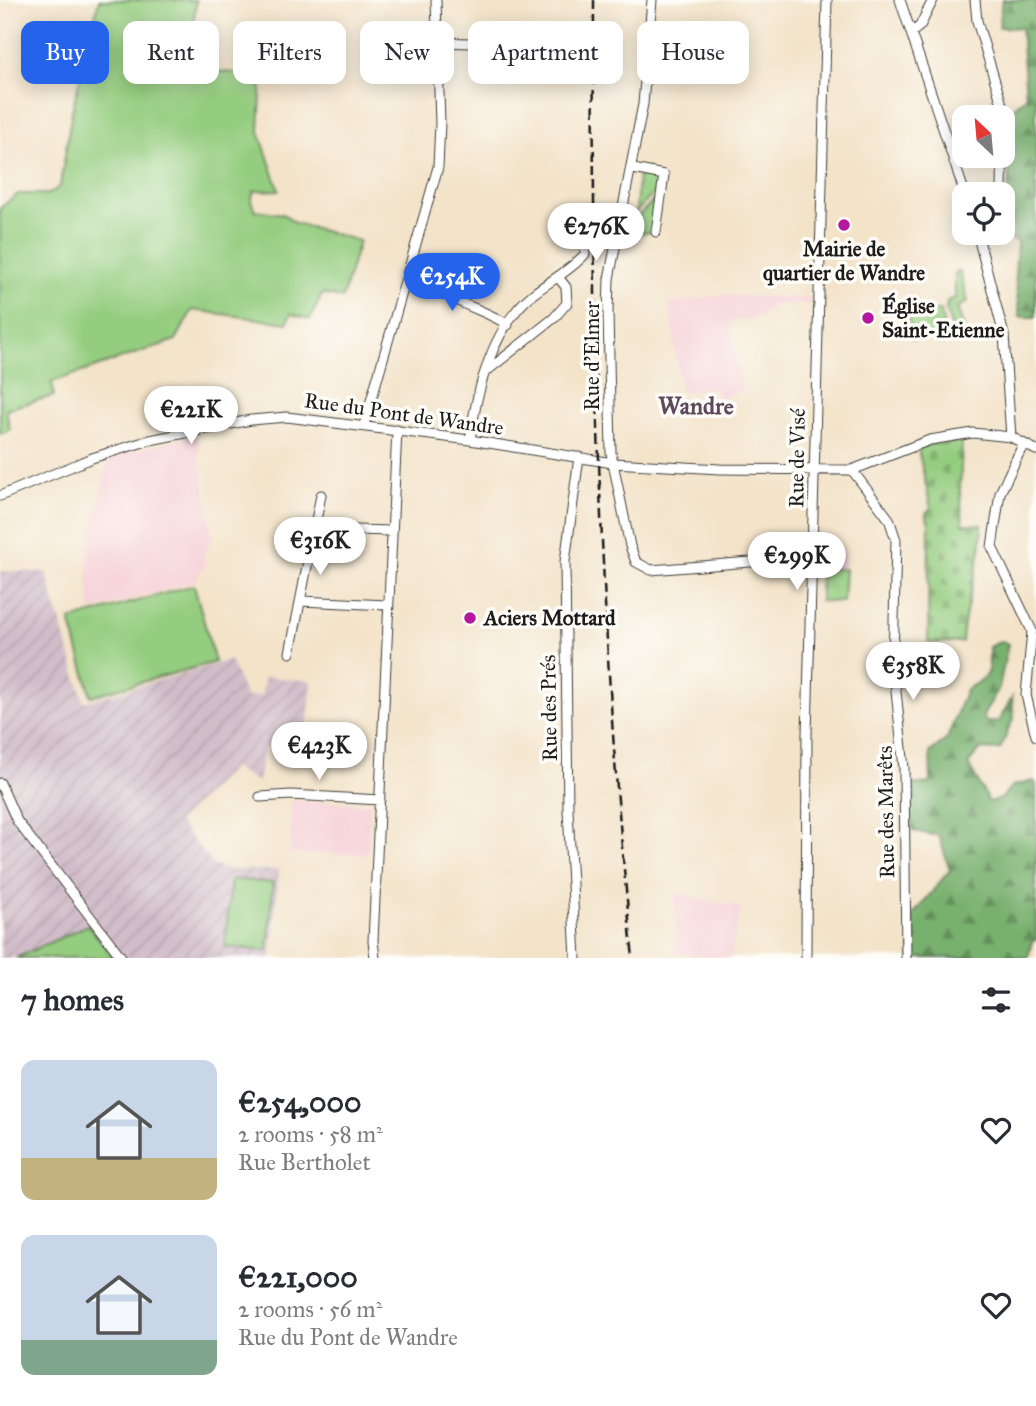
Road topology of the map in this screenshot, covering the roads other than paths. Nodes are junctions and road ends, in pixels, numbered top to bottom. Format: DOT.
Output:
graph roads {
  1 [pos="436,0"];
  2 [pos="652,0"];
  3 [pos="827,0"];
  4 [pos="900,0"];
  5 [pos="933,0"];
  6 [pos="975,0"];
  7 [pos="437,21"];
  8 [pos="911,33"];
  9 [pos="437,84"];
  10 [pos="633,169"];
  11 [pos="961,182"];
  12 [pos="1002,182"];
  13 [pos="584,224"];
  14 [pos="656,232"];
  15 [pos="980,245"];
  16 [pos="411,269"];
  17 [pos="558,277"];
  18 [pos="508,325"];
  19 [pos="488,370"];
  20 [pos="364,425"];
  21 [pos="397,430"];
  22 [pos="1010,437"];
  23 [pos="470,440"];
  24 [pos="1023,445"];
  25 [pos="1036,450"];
  26 [pos="579,457"];
  27 [pos="613,463"];
  28 [pos="852,470"];
  29 [pos="815,471"];
  30 [pos="321,495"];
  31 [pos="0,496"];
  32 [pos="314,529"];
  33 [pos="392,531"];
  34 [pos="812,557"];
  35 [pos="301,601"];
  36 [pos="387,605"];
  37 [pos="290,653"];
  38 [pos="1036,736"];
  39 [pos="0,783"];
  40 [pos="260,797"];
  41 [pos="380,800"];
  42 [pos="572,957"];
  43 [pos="122,958"];
  44 [pos="375,958"];
  45 [pos="806,958"];
  46 [pos="906,958"];
  1 -- 7 [label="street"];
  2 -- 10 [label="street, Rue d'Elmer"];
  3 -- 29 [label="street, Rue de Visé"];
  4 -- 8 [label="street"];
  5 -- 8 [label="street"];
  6 -- 12 [label="street"];
  8 -- 11 [label="street"];
  9 -- 16 [label="street"];
  10 -- 14 [label="street"];
  10 -- 27 [label="street, Rue d'Elmer"];
  13 -- 17 [label="street"];
  15 -- 22 [label="street"];
  16 -- 18 [label="street"];
  16 -- 20 [label="street"];
  17 -- 18 [label="street"];
  17 -- 19 [label="street"];
  18 -- 19 [label="street"];
  19 -- 23 [label="street"];
  20 -- 21 [label="street, Rue du Pont de Wandre"];
  20 -- 31 [label="street, Rue du Pont de Wandre"];
  21 -- 23 [label="street, Rue du Pont de Wandre"];
  21 -- 33 [label="street"];
  22 -- 24 [label="street"];
  22 -- 28 [label="street, Rue du Pont de Wandre"];
  23 -- 26 [label="street, Rue du Pont de Wandre"];
  24 -- 25 [label="street"];
  24 -- 38 [label="street"];
  26 -- 27 [label="street, Rue du Pont de Wandre"];
  26 -- 42 [label="street, Rue des Prés"];
  27 -- 29 [label="street, Rue du Pont de Wandre"];
  27 -- 34 [label="street, Rue d'Elmer"];
  28 -- 29 [label="street, Rue du Pont de Wandre"];
  28 -- 46 [label="street, Rue des Marêts"];
  29 -- 34 [label="street, Rue de Visé"];
  30 -- 32 [label="street"];
  32 -- 33 [label="street"];
  32 -- 35 [label="street"];
  33 -- 36 [label="street"];
  34 -- 45 [label="street, Rue de Visé"];
  35 -- 36 [label="street"];
  35 -- 37 [label="street"];
  36 -- 41 [label="street"];
  39 -- 43 [label="street"];
  40 -- 41 [label="street"];
  41 -- 44 [label="street"];
}
